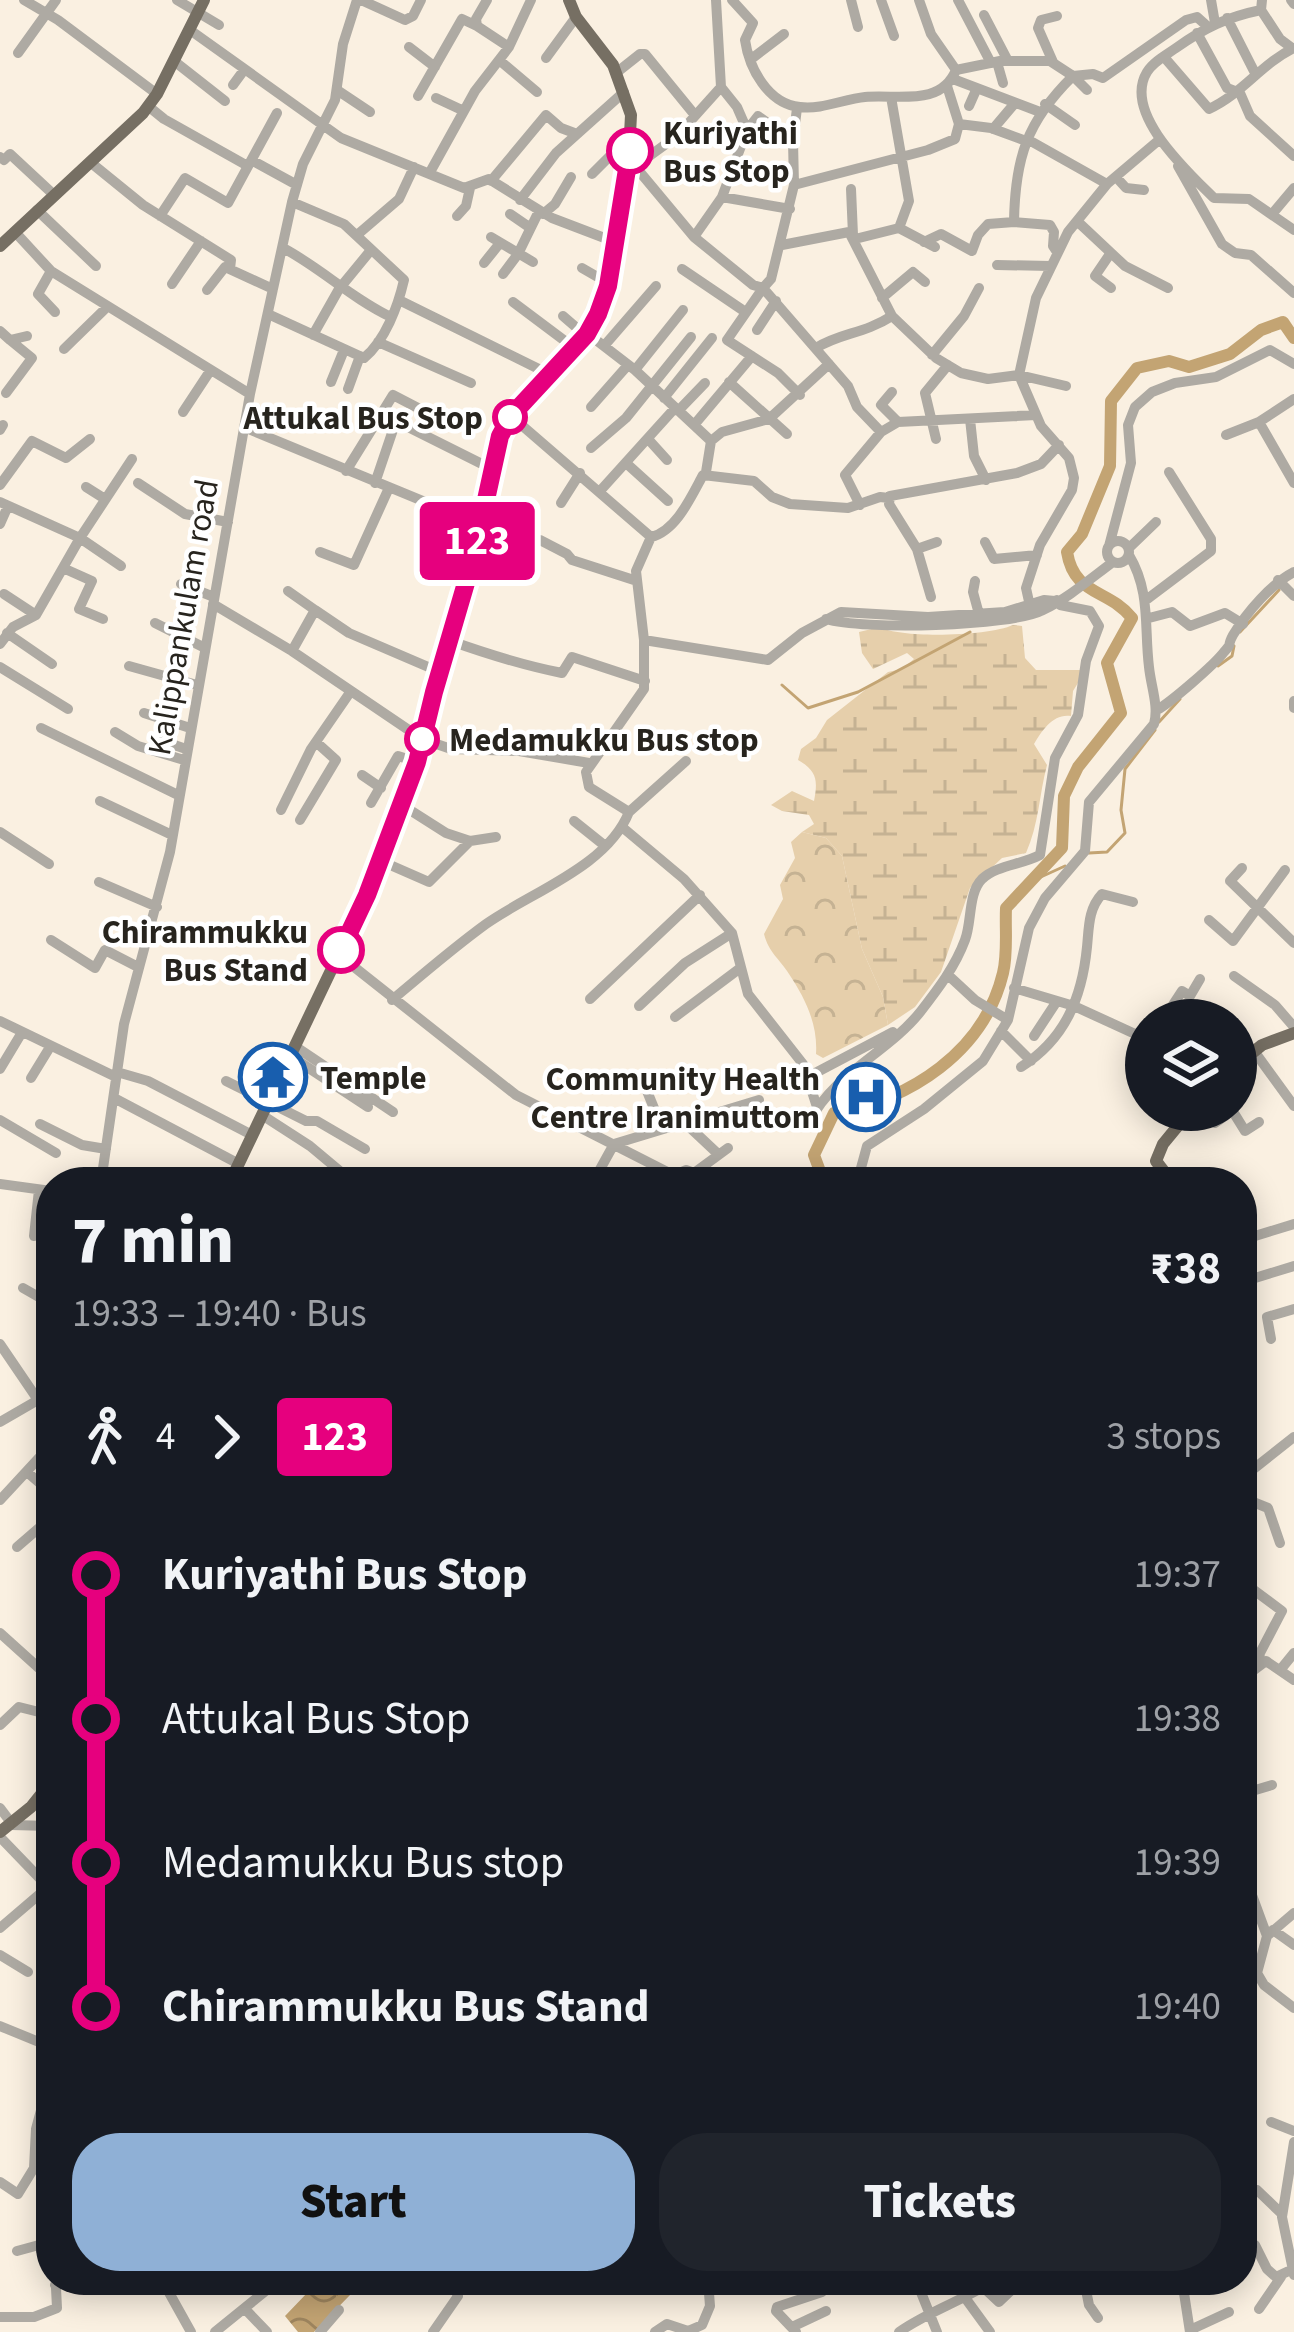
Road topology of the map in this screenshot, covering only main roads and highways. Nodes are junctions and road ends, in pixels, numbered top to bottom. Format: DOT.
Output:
graph roads {
  1 [pos="568,0"];
  2 [pos="201,5"];
  3 [pos="0,246"];
  4 [pos="1294,1030"];
  5 [pos="1257,1049"];
  6 [pos="1174,1131"];
  7 [pos="237,1167"];
  8 [pos="1161,1167"];
  9 [pos="36,1798"];
  10 [pos="6,1829"];
  1 -- 7 [label="main road"];
  2 -- 3 [label="main road"];
  4 -- 5 [label="main road"];
  6 -- 8 [label="main road"];
  9 -- 10 [label="main road"];
}
